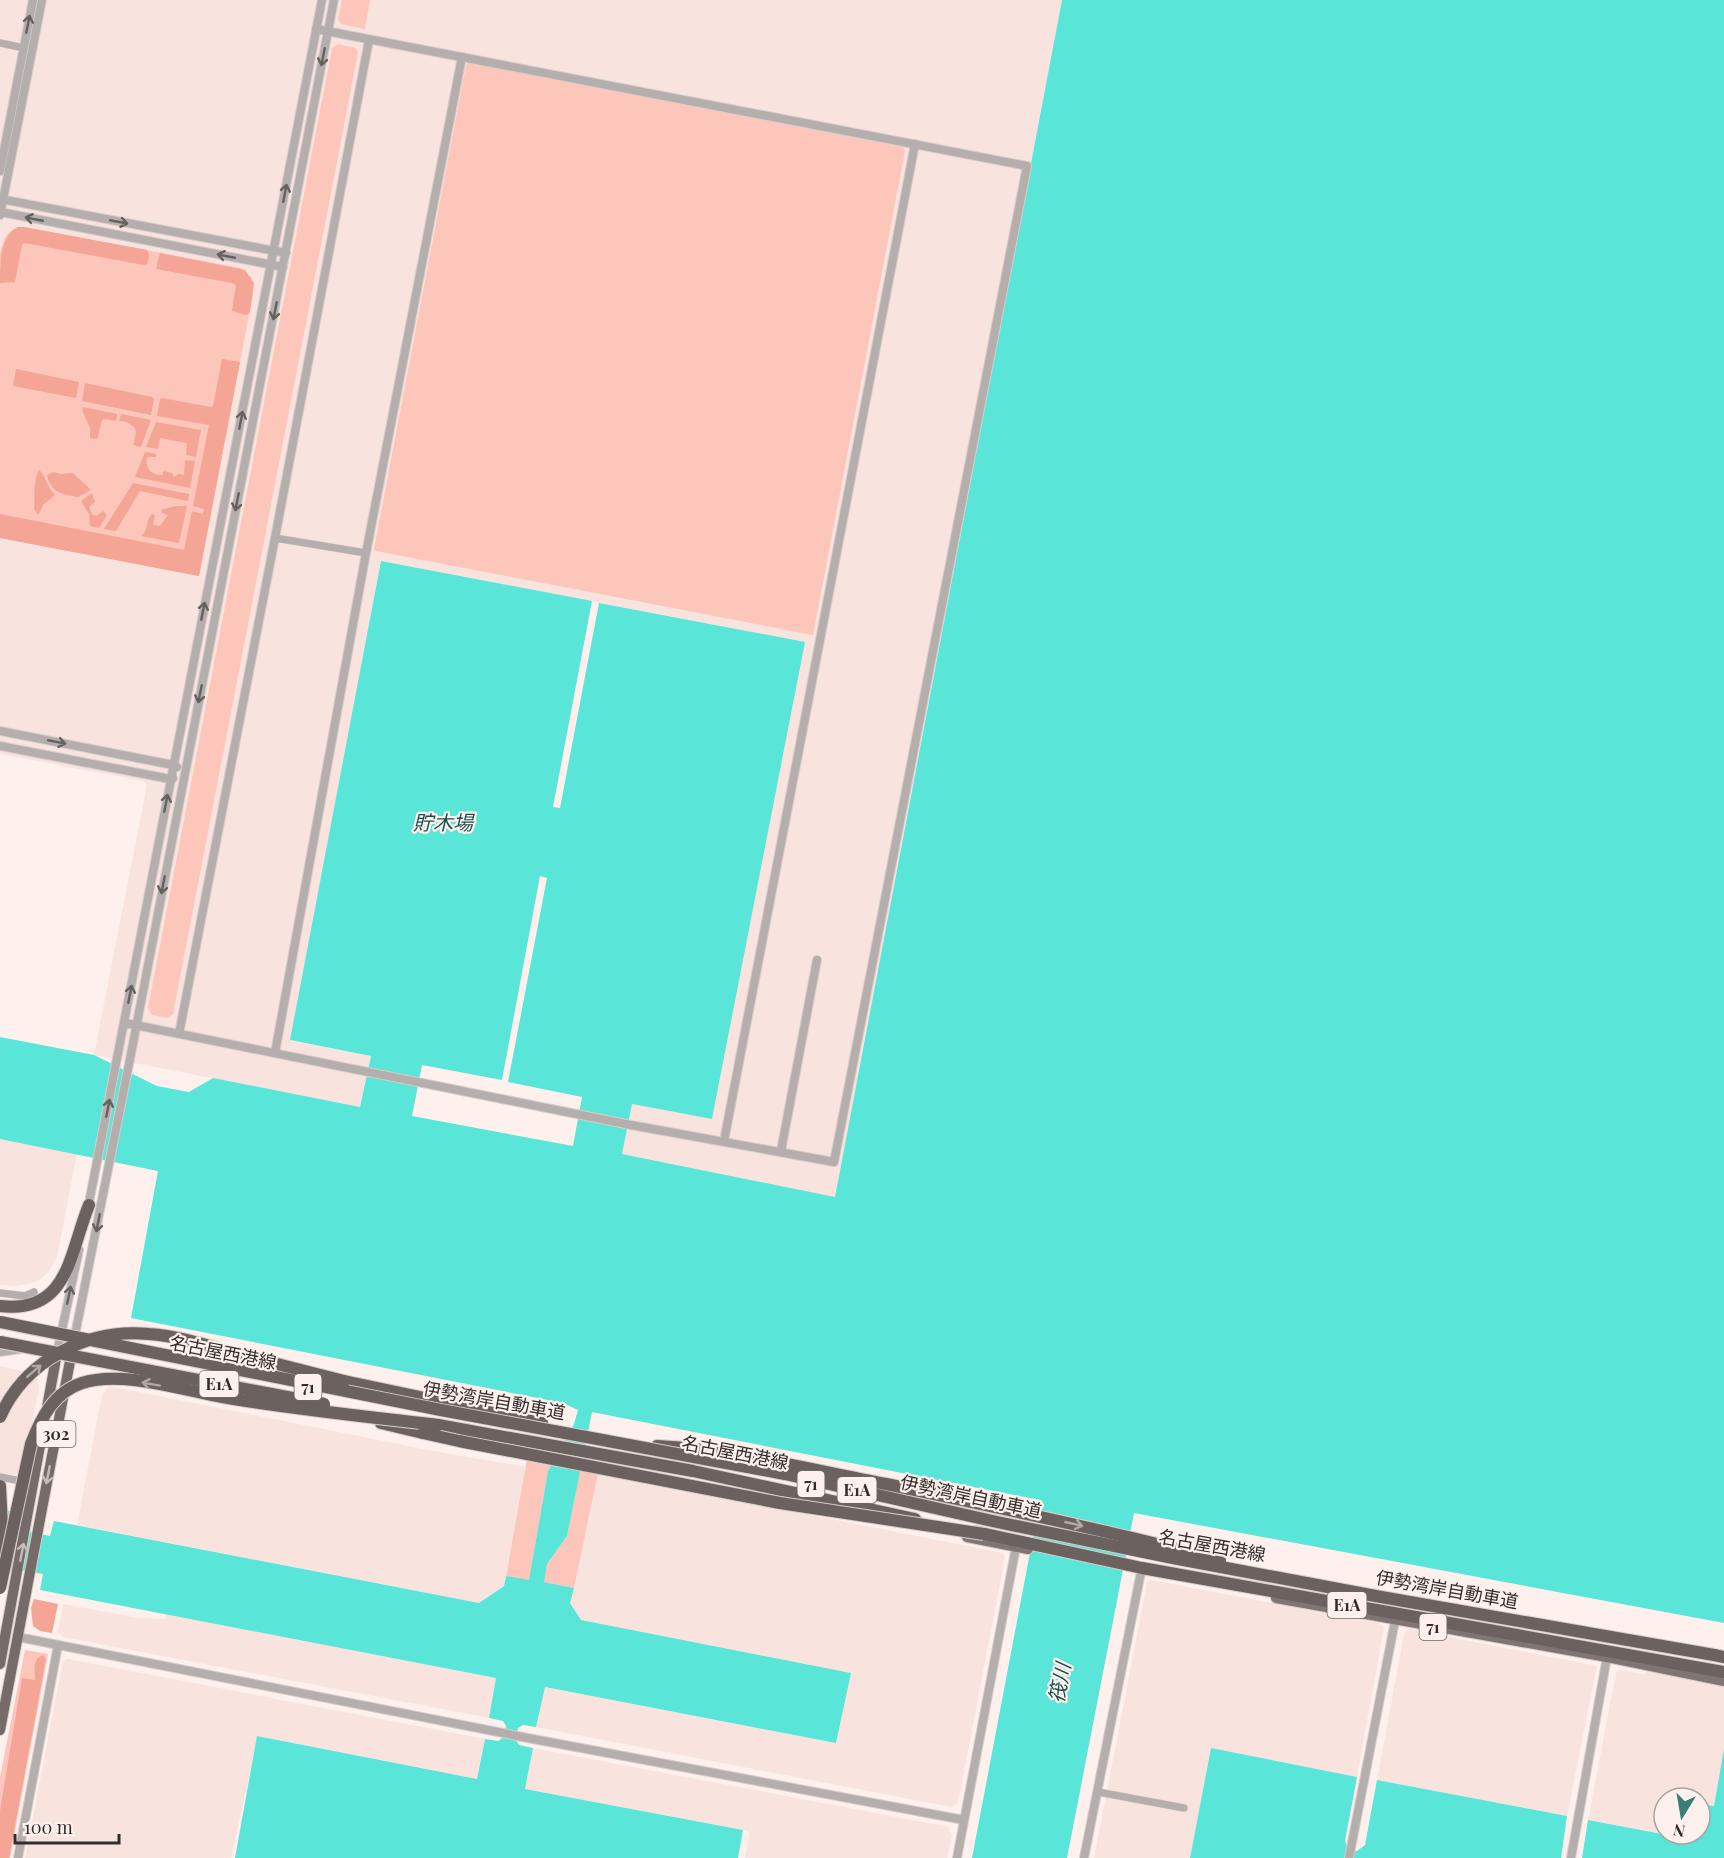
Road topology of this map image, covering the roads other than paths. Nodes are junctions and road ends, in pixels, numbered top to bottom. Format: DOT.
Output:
graph roads {
  1 [pos="33,0"];
  2 [pos="42,0"];
  3 [pos="322,0"];
  4 [pos="334,0"];
  5 [pos="316,29"];
  6 [pos="328,31"];
  7 [pos="369,40"];
  8 [pos="0,43"];
  9 [pos="28,48"];
  10 [pos="462,57"];
  11 [pos="915,144"];
  12 [pos="0,171"];
  13 [pos="2,199"];
  14 [pos="0,213"];
  15 [pos="274,251"];
  16 [pos="286,253"];
  17 [pos="271,264"];
  18 [pos="283,267"];
  19 [pos="276,538"];
  20 [pos="366,553"];
  21 [pos="0,731"];
  22 [pos="0,746"];
  23 [pos="173,765"];
  24 [pos="184,774"];
  25 [pos="170,779"];
  26 [pos="817,960"];
  27 [pos="125,1023"];
  28 [pos="137,1025"];
  29 [pos="179,1034"];
  30 [pos="275,1053"];
  31 [pos="724,1141"];
  32 [pos="781,1151"];
  33 [pos="89,1205"];
  34 [pos="34,1292"];
  35 [pos="0,1293"];
  36 [pos="0,1306"];
  37 [pos="0,1322"];
  38 [pos="0,1328"];
  39 [pos="60,1339"];
  40 [pos="74,1341"];
  41 [pos="0,1342"];
  42 [pos="0,1352"];
  43 [pos="57,1353"];
  44 [pos="71,1356"];
  45 [pos="330,1410"];
  46 [pos="0,1417"];
  47 [pos="438,1425"];
  48 [pos="603,1442"];
  49 [pos="0,1478"];
  50 [pos="34,1484"];
  51 [pos="0,1486"];
  52 [pos="984,1534"];
  53 [pos="1016,1547"];
  54 [pos="0,1552"];
  55 [pos="1141,1572"];
  56 [pos="0,1588"];
  57 [pos="1381,1597"];
  58 [pos="1395,1621"];
  59 [pos="3,1634"];
  60 [pos="18,1637"];
  61 [pos="58,1645"];
  62 [pos="1724,1655"];
  63 [pos="1607,1658"];
  64 [pos="0,1664"];
  65 [pos="1724,1672"];
  66 [pos="1724,1681"];
  67 [pos="0,1730"];
  68 [pos="1098,1792"];
  69 [pos="1184,1808"];
  70 [pos="964,1820"];
  71 [pos="1571,1855"];
  72 [pos="18,1858"];
  73 [pos="957,1858"];
  74 [pos="1084,1858"];
  75 [pos="1349,1858"];
  9 -- 1 [label="street, one-way"];
  2 -- 9 [label="street"];
  3 -- 5 [label="street"];
  4 -- 6 [label="street"];
  5 -- 6 [label="street"];
  15 -- 5 [label="street, one-way"];
  6 -- 7 [label="street"];
  6 -- 16 [label="street, one-way"];
  7 -- 10 [label="street"];
  7 -- 19 [label="street"];
  8 -- 9 [label="street"];
  9 -- 12 [label="street"];
  9 -- 13 [label="street"];
  10 -- 11 [label="street"];
  10 -- 20 [label="street"];
  11 -- 31 [label="street"];
  11 -- 32 [label="street"];
  13 -- 14 [label="street"];
  13 -- 15 [label="street, one-way"];
  17 -- 14 [label="street, one-way"];
  15 -- 16 [label="street"];
  15 -- 17 [label="street"];
  16 -- 18 [label="street"];
  17 -- 18 [label="street"];
  23 -- 17 [label="street, one-way"];
  18 -- 24 [label="street, one-way"];
  19 -- 20 [label="street"];
  19 -- 29 [label="street"];
  20 -- 30 [label="street"];
  21 -- 23 [label="street, one-way"];
  22 -- 25 [label="street"];
  23 -- 24 [label="street"];
  23 -- 25 [label="street"];
  24 -- 25 [label="street"];
  24 -- 28 [label="street, one-way"];
  27 -- 25 [label="street, one-way"];
  26 -- 32 [label="street"];
  27 -- 28 [label="street"];
  33 -- 27 [label="street, one-way"];
  28 -- 29 [label="street"];
  28 -- 40 [label="street, one-way"];
  29 -- 30 [label="street"];
  30 -- 31 [label="street"];
  31 -- 32 [label="street"];
  33 -- 36 [label="highway"];
  39 -- 33 [label="street, one-way"];
  34 -- 35 [label="street"];
  37 -- 48 [label="highway, 伊勢湾岸自動車道 / E1A, bridge"];
  38 -- 39 [label="highway"];
  39 -- 40 [label="main road, 名古屋西港線 / 71"];
  39 -- 43 [label="street"];
  40 -- 44 [label="street"];
  40 -- 48 [label="main road, 名古屋西港線 / 71, bridge"];
  41 -- 47 [label="highway, 伊勢湾岸自動車道 / E1A, bridge"];
  42 -- 43 [label="street"];
  43 -- 44 [label="street"];
  43 -- 50 [label="highway, 302"];
  44 -- 45 [label="main road, 名古屋西港線 / 71"];
  44 -- 60 [label="highway, 302, one-way"];
  45 -- 52 [label="highway, bridge"];
  45 -- 53 [label="main road, 名古屋西港線 / 71"];
  46 -- 48 [label="highway, one-way, bridge"];
  47 -- 52 [label="highway, 伊勢湾岸自動車道 / E1A, bridge"];
  47 -- 56 [label="highway, one-way, bridge"];
  48 -- 57 [label="highway, 伊勢湾岸自動車道 / E1A, bridge"];
  48 -- 57 [label="highway, one-way, bridge"];
  48 -- 62 [label="main road, 名古屋西港線 / 71, bridge"];
  49 -- 50 [label="street"];
  59 -- 50 [label="highway, 302, one-way"];
  51 -- 54 [label="highway"];
  52 -- 65 [label="highway, 伊勢湾岸自動車道 / E1A"];
  53 -- 55 [label="main road, 名古屋西港線 / 71"];
  53 -- 70 [label="street"];
  55 -- 58 [label="main road, 名古屋西港線 / 71"];
  55 -- 68 [label="street"];
  57 -- 62 [label="highway, 伊勢湾岸自動車道 / E1A, bridge"];
  58 -- 63 [label="main road, 名古屋西港線 / 71"];
  58 -- 75 [label="street"];
  59 -- 64 [label="highway, 302"];
  60 -- 61 [label="street"];
  60 -- 67 [label="highway, 302"];
  61 -- 70 [label="street"];
  61 -- 72 [label="street"];
  63 -- 66 [label="main road, 名古屋西港線 / 71"];
  63 -- 71 [label="street"];
  68 -- 69 [label="street"];
  68 -- 74 [label="street"];
  70 -- 73 [label="street"];
}
